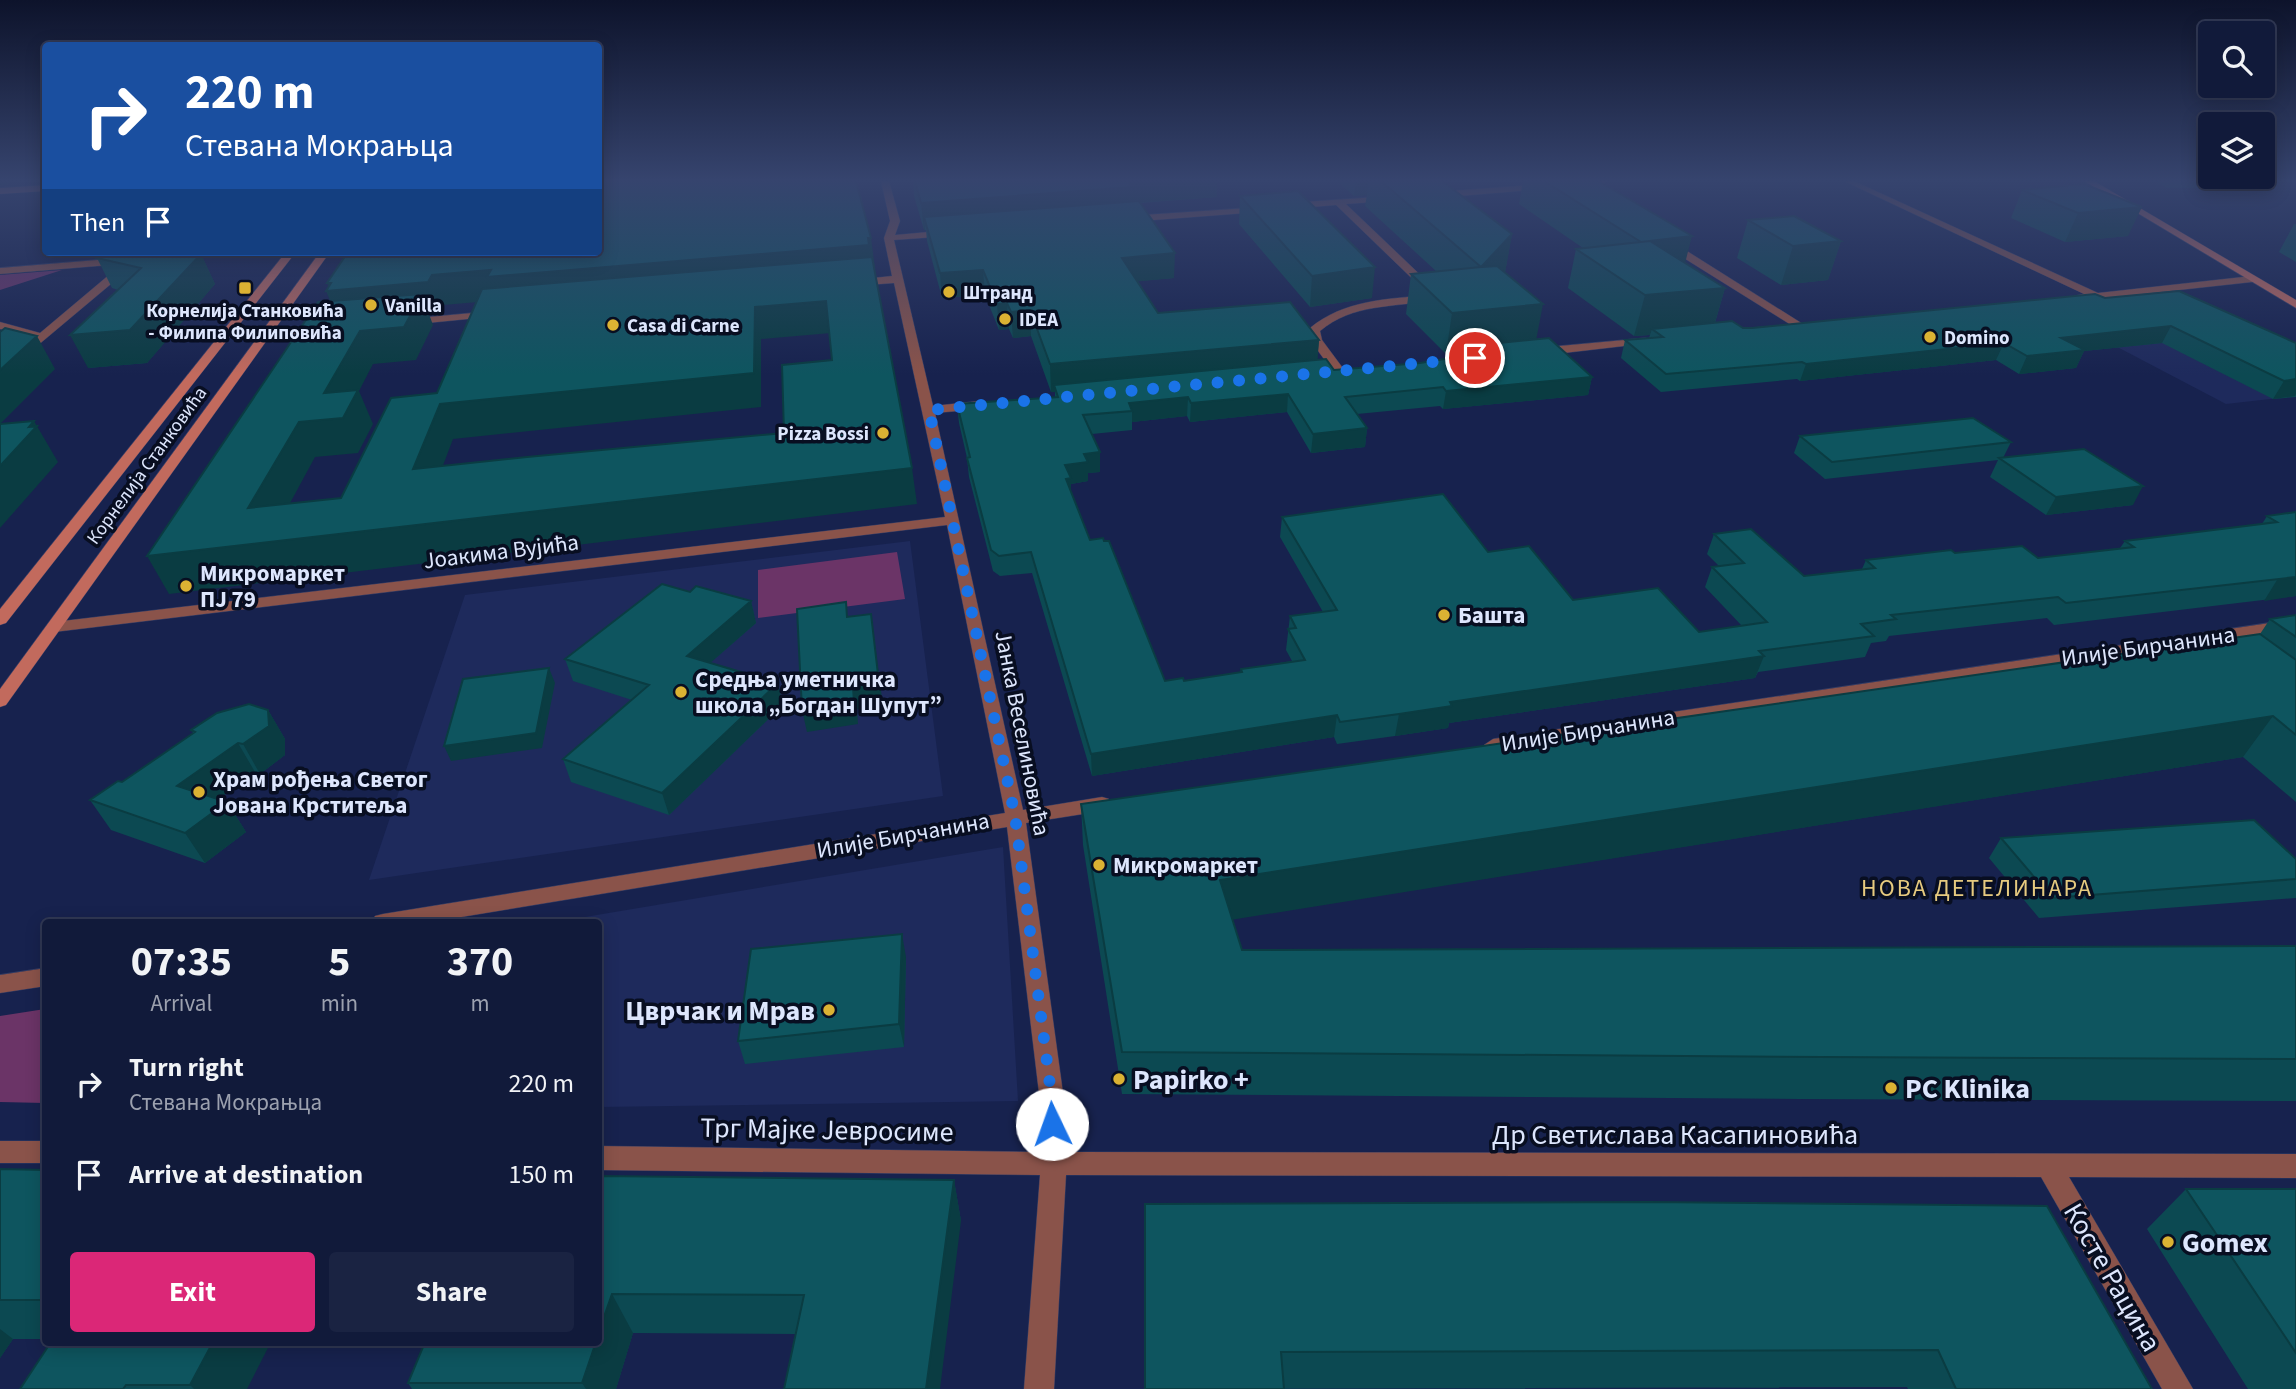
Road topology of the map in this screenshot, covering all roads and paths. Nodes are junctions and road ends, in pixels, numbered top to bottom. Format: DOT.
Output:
graph roads {
  1 [pos="890,246"];
  2 [pos="1384,246"];
  3 [pos="1671,246"];
  4 [pos="1988,246"];
  5 [pos="2196,246"];
  6 [pos="2218,246"];
  7 [pos="288,256"];
  8 [pos="322,256"];
  9 [pos="0,271"];
  10 [pos="898,279"];
  11 [pos="2252,279"];
  12 [pos="847,284"];
  13 [pos="2296,290"];
  14 [pos="2097,296"];
  15 [pos="2064,299"];
  16 [pos="2296,305"];
  17 [pos="505,313"];
  18 [pos="396,323"];
  19 [pos="0,325"];
  20 [pos="1814,325"];
  21 [pos="1800,326"];
  22 [pos="331,328"];
  23 [pos="1773,329"];
  24 [pos="268,334"];
  25 [pos="43,337"];
  26 [pos="1665,340"];
  27 [pos="1529,353"];
  28 [pos="1353,370"];
  29 [pos="1339,371"];
  30 [pos="0,373"];
  31 [pos="1325,373"];
  32 [pos="999,404"];
  33 [pos="929,410"];
  34 [pos="953,520"];
  35 [pos="0,620"];
  36 [pos="2296,624"];
  37 [pos="54,627"];
  38 [pos="2201,638"];
  39 [pos="2222,653"];
  40 [pos="0,701"];
  41 [pos="1478,747"];
  42 [pos="1123,800"];
  43 [pos="1015,816"];
  44 [pos="401,919"];
  45 [pos="42,978"];
  46 [pos="0,984"];
  47 [pos="0,1152"];
  48 [pos="42,1152"];
  49 [pos="602,1158"];
  50 [pos="1054,1164"];
  51 [pos="2048,1166"];
  52 [pos="2296,1166"];
  53 [pos="1039,1389"];
  54 [pos="2178,1389"];
  1 -- 10 [label="street, Јанка Веселиновића"];
  2 -- 29 [label="street"];
  3 -- 21 [label="street"];
  4 -- 14 [label="street"];
  5 -- 11 [label="main road"];
  6 -- 13 [label="main road"];
  7 -- 35 [label="main road, Корнелија Станковића"];
  8 -- 24 [label="main road, Корнелија Станковића"];
  9 -- 25 [label="street"];
  10 -- 12 [label="street"];
  10 -- 33 [label="street, Јанка Веселиновића"];
  11 -- 14 [label="street"];
  11 -- 16 [label="main road"];
  14 -- 15 [label="street"];
  17 -- 18 [label="street"];
  19 -- 25 [label="street"];
  20 -- 21 [label="street"];
  21 -- 23 [label="street"];
  22 -- 24 [label="street"];
  24 -- 37 [label="main road, Корнелија Станковића"];
  25 -- 30 [label="street"];
  26 -- 27 [label="street"];
  28 -- 29 [label="street"];
  29 -- 31 [label="street"];
  32 -- 33 [label="street"];
  33 -- 34 [label="street, Јанка Веселиновића"];
  34 -- 37 [label="street, Јоакима Вујића"];
  34 -- 43 [label="street, Јанка Веселиновића"];
  36 -- 38 [label="street, Илије Бирчанина"];
  37 -- 40 [label="main road, Корнелија Станковића"];
  38 -- 39 [label="street"];
  38 -- 41 [label="street, Илије Бирчанина"];
  42 -- 43 [label="street, Илије Бирчанина"];
  43 -- 44 [label="street, Илије Бирчанина"];
  43 -- 50 [label="street, Јанка Веселиновића"];
  45 -- 46 [label="street"];
  47 -- 48 [label="street"];
  49 -- 50 [label="street, Трг Мајке Јевросиме"];
  50 -- 51 [label="street, Др Светислава Касапиновића"];
  50 -- 53 [label="street, Јанка Веселиновића"];
  51 -- 52 [label="street, Др Светислава Касапиновића"];
  51 -- 54 [label="street, Косте Рацина"];
}
